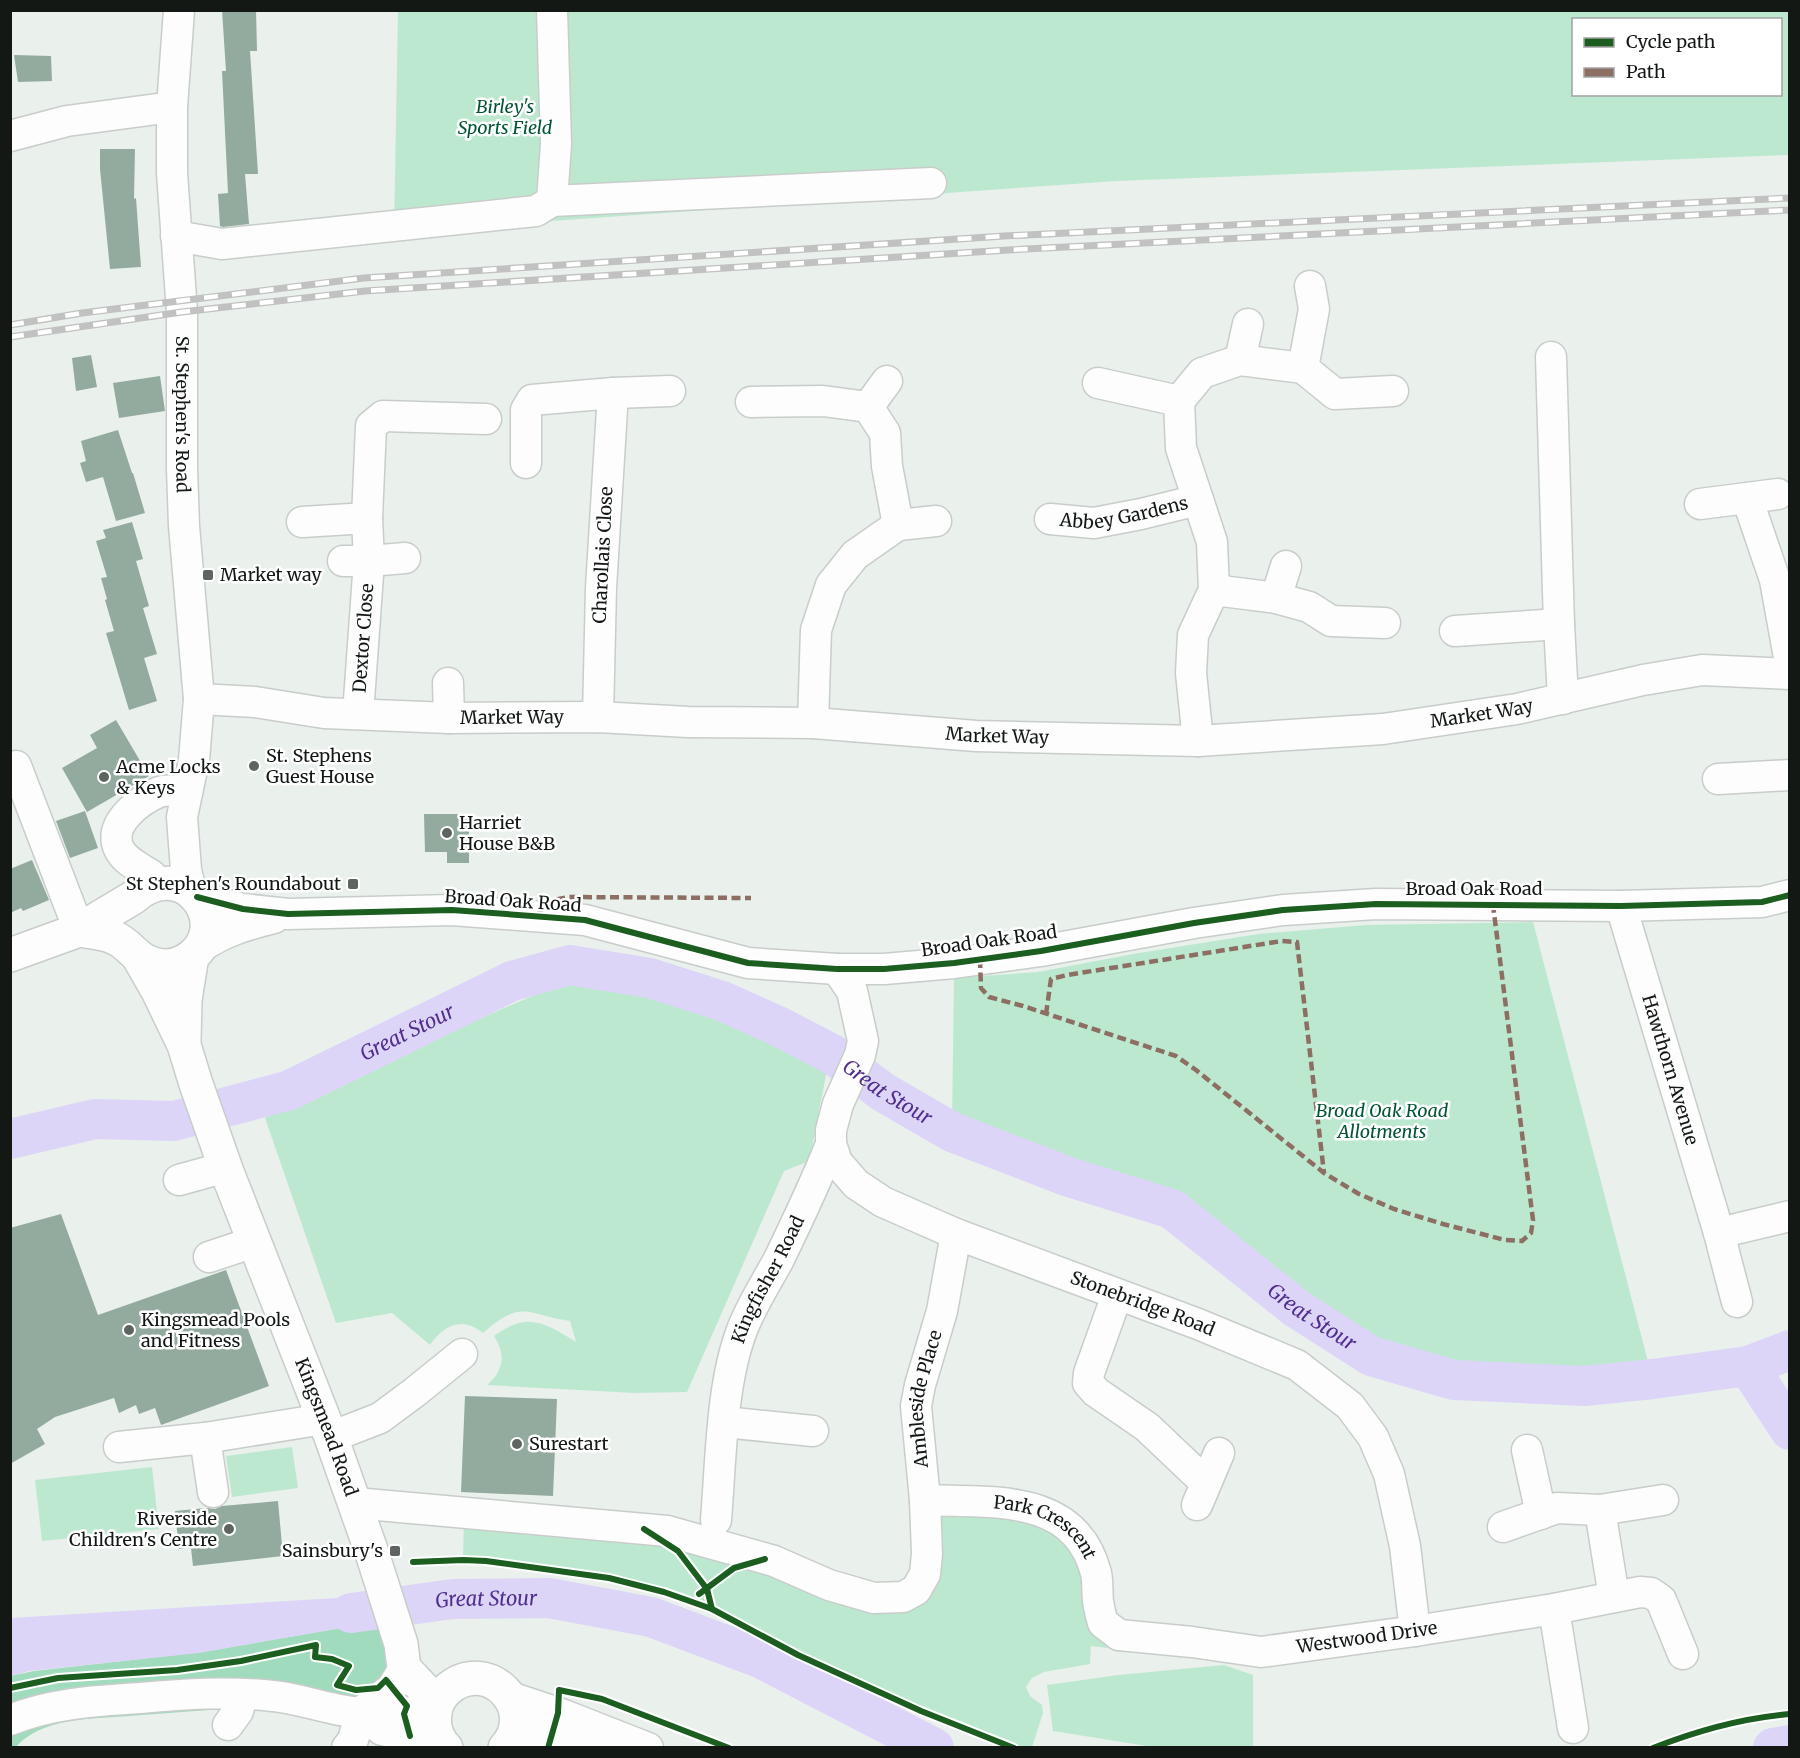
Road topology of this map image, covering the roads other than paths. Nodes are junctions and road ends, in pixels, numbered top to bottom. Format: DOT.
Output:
graph roads {
  1 [pos="179,10"];
  2 [pos="552,10"];
  3 [pos="172,107"];
  4 [pos="10,136"];
  5 [pos="931,183"];
  6 [pos="552,201"];
  7 [pos="176,236"];
  8 [pos="1310,286"];
  9 [pos="1248,324"];
  10 [pos="1551,357"];
  11 [pos="1240,360"];
  12 [pos="1303,368"];
  13 [pos="887,381"];
  14 [pos="1098,383"];
  15 [pos="1393,390"];
  16 [pos="670,391"];
  17 [pos="613,393"];
  18 [pos="1179,401"];
  19 [pos="751,402"];
  20 [pos="868,406"];
  21 [pos="486,419"];
  22 [pos="526,463"];
  23 [pos="1778,494"];
  24 [pos="1747,498"];
  25 [pos="1198,500"];
  26 [pos="1700,504"];
  27 [pos="367,518"];
  28 [pos="1050,519"];
  29 [pos="936,521"];
  30 [pos="302,522"];
  31 [pos="898,525"];
  32 [pos="405,558"];
  33 [pos="356,561"];
  34 [pos="1286,566"];
  35 [pos="1214,590"];
  36 [pos="1276,598"];
  37 [pos="1384,623"];
  38 [pos="1559,624"];
  39 [pos="1455,631"];
  40 [pos="1790,663"];
  41 [pos="1790,674"];
  42 [pos="448,683"];
  43 [pos="199,699"];
  44 [pos="1563,699"];
  45 [pos="358,714"];
  46 [pos="598,717"];
  47 [pos="449,718"];
  48 [pos="813,723"];
  49 [pos="1198,741"];
  50 [pos="16,766"];
  51 [pos="1790,775"];
  52 [pos="1718,779"];
  53 [pos="185,805"];
  54 [pos="142,887"];
  55 [pos="194,894"];
  56 [pos="1790,895"];
  57 [pos="1620,906"];
  58 [pos="288,914"];
  59 [pos="80,930"];
  60 [pos="135,952"];
  61 [pos="196,952"];
  62 [pos="10,955"];
  63 [pos="837,969"];
  64 [pos="884,969"];
  65 [pos="863,1040"];
  66 [pos="184,1045"];
  67 [pos="831,1144"];
  68 [pos="226,1167"];
  69 [pos="179,1180"];
  70 [pos="1790,1216"];
  71 [pos="1719,1233"];
  72 [pos="956,1234"];
  73 [pos="254,1242"];
  74 [pos="208,1257"];
  75 [pos="1117,1295"];
  76 [pos="1737,1302"];
  77 [pos="462,1354"];
  78 [pos="724,1422"];
  79 [pos="328,1428"];
  80 [pos="813,1431"];
  81 [pos="206,1438"];
  82 [pos="120,1447"];
  83 [pos="1527,1450"];
  84 [pos="1219,1453"];
  85 [pos="213,1492"];
  86 [pos="925,1500"];
  87 [pos="1663,1500"];
  88 [pos="355,1503"];
  89 [pos="1600,1510"];
  90 [pos="1541,1514"];
  91 [pos="716,1520"];
  92 [pos="1503,1527"];
  93 [pos="1614,1597"];
  94 [pos="1554,1609"];
  95 [pos="1415,1631"];
  96 [pos="1113,1641"];
  97 [pos="402,1651"];
  98 [pos="1683,1654"];
  99 [pos="467,1678"];
  100 [pos="243,1694"];
  101 [pos="510,1697"];
  102 [pos="436,1706"];
  103 [pos="361,1713"];
  104 [pos="10,1720"];
  105 [pos="228,1725"];
  106 [pos="1573,1728"];
  107 [pos="510,1743"];
  108 [pos="444,1746"];
  109 [pos="347,1748"];
  110 [pos="640,1748"];
  111 [pos="648,1748"];
  1 -- 3 [label="street, St. Stephen's Road"];
  2 -- 6 [label="street"];
  3 -- 4 [label="street"];
  3 -- 7 [label="street, St. Stephen's Road"];
  5 -- 6 [label="street"];
  6 -- 7 [label="street"];
  7 -- 43 [label="street, St. Stephen's Road"];
  8 -- 12 [label="street"];
  9 -- 11 [label="street"];
  10 -- 38 [label="street"];
  11 -- 12 [label="street"];
  11 -- 18 [label="street"];
  12 -- 15 [label="street"];
  13 -- 20 [label="street"];
  14 -- 18 [label="street"];
  16 -- 17 [label="street"];
  17 -- 22 [label="street"];
  17 -- 46 [label="street, Charollais Close"];
  18 -- 25 [label="street, Abbey Gardens"];
  19 -- 20 [label="street"];
  20 -- 31 [label="street"];
  21 -- 27 [label="street, Dextor Close"];
  23 -- 24 [label="street"];
  24 -- 26 [label="street"];
  24 -- 40 [label="street"];
  25 -- 28 [label="street, Abbey Gardens"];
  25 -- 35 [label="street, Abbey Gardens"];
  27 -- 30 [label="street"];
  27 -- 33 [label="street, Dextor Close"];
  29 -- 31 [label="street"];
  31 -- 48 [label="street"];
  32 -- 33 [label="street, Dextor Close"];
  33 -- 45 [label="street, Dextor Close"];
  34 -- 36 [label="street"];
  35 -- 36 [label="street"];
  35 -- 49 [label="street, Abbey Gardens"];
  36 -- 37 [label="street"];
  38 -- 39 [label="street"];
  38 -- 44 [label="street"];
  41 -- 44 [label="street, Market Way"];
  42 -- 47 [label="street"];
  43 -- 45 [label="street, Market Way"];
  43 -- 53 [label="street, St. Stephen's Road"];
  44 -- 49 [label="street, Market Way"];
  45 -- 47 [label="street, Market Way"];
  46 -- 47 [label="street, Market Way"];
  46 -- 48 [label="street, Market Way"];
  48 -- 49 [label="street, Market Way"];
  50 -- 59 [label="street"];
  51 -- 52 [label="street"];
  53 -- 54 [label="street, St. Stephen's Road"];
  53 -- 54 [label="street"];
  53 -- 55 [label="street, St. Stephen's Road"];
  54 -- 55 [label="main road"];
  54 -- 59 [label="main road"];
  54 -- 60 [label="main road, St. Stephen's Road"];
  55 -- 58 [label="street, Broad Oak Road"];
  55 -- 61 [label="main road, St. Stephen's Road"];
  56 -- 57 [label="street, Broad Oak Road"];
  57 -- 64 [label="street, Broad Oak Road"];
  57 -- 71 [label="street, Hawthorn Avenue"];
  58 -- 61 [label="street, Broad Oak Road"];
  58 -- 63 [label="street, Broad Oak Road"];
  59 -- 60 [label="main road"];
  59 -- 62 [label="main road"];
  60 -- 61 [label="main road"];
  60 -- 66 [label="main road, Kingsmead Road"];
  61 -- 66 [label="main road, Kingsmead Road"];
  63 -- 64 [label="street, Broad Oak Road"];
  63 -- 65 [label="street"];
  64 -- 65 [label="street"];
  65 -- 67 [label="street"];
  66 -- 68 [label="main road, Kingsmead Road"];
  67 -- 72 [label="street, Stonebridge Road"];
  67 -- 78 [label="street, Kingfisher Road"];
  68 -- 69 [label="street"];
  68 -- 73 [label="main road, Kingsmead Road"];
  70 -- 71 [label="street"];
  71 -- 76 [label="street, Hawthorn Avenue"];
  72 -- 75 [label="street, Stonebridge Road"];
  72 -- 86 [label="street, Ambleside Place"];
  73 -- 74 [label="street"];
  73 -- 79 [label="main road, Kingsmead Road"];
  75 -- 84 [label="street"];
  75 -- 95 [label="street, Stonebridge Road"];
  77 -- 79 [label="street"];
  78 -- 80 [label="street"];
  78 -- 91 [label="street, Kingfisher Road"];
  79 -- 81 [label="street"];
  79 -- 88 [label="main road, Kingsmead Road"];
  81 -- 82 [label="street"];
  81 -- 85 [label="street"];
  83 -- 90 [label="street"];
  86 -- 88 [label="street, Ambleside Place"];
  86 -- 96 [label="street, Park Crescent"];
  87 -- 89 [label="street"];
  88 -- 97 [label="main road, Kingsmead Road"];
  89 -- 90 [label="street"];
  89 -- 93 [label="street"];
  90 -- 92 [label="street"];
  93 -- 94 [label="street, Westwood Drive"];
  93 -- 98 [label="street, Westwood Drive"];
  94 -- 95 [label="street, Westwood Drive"];
  94 -- 106 [label="street"];
  95 -- 96 [label="street, Westwood Drive"];
  97 -- 99 [label="main road"];
  97 -- 102 [label="main road, Kingsmead Road"];
  97 -- 103 [label="street"];
  99 -- 101 [label="main road"];
  99 -- 102 [label="main road"];
  100 -- 103 [label="street"];
  100 -- 104 [label="street"];
  100 -- 105 [label="street"];
  101 -- 107 [label="main road"];
  101 -- 111 [label="street"];
  102 -- 103 [label="street"];
  102 -- 108 [label="main road"];
  103 -- 108 [label="street"];
  103 -- 109 [label="street"];
  107 -- 110 [label="street"];
}
